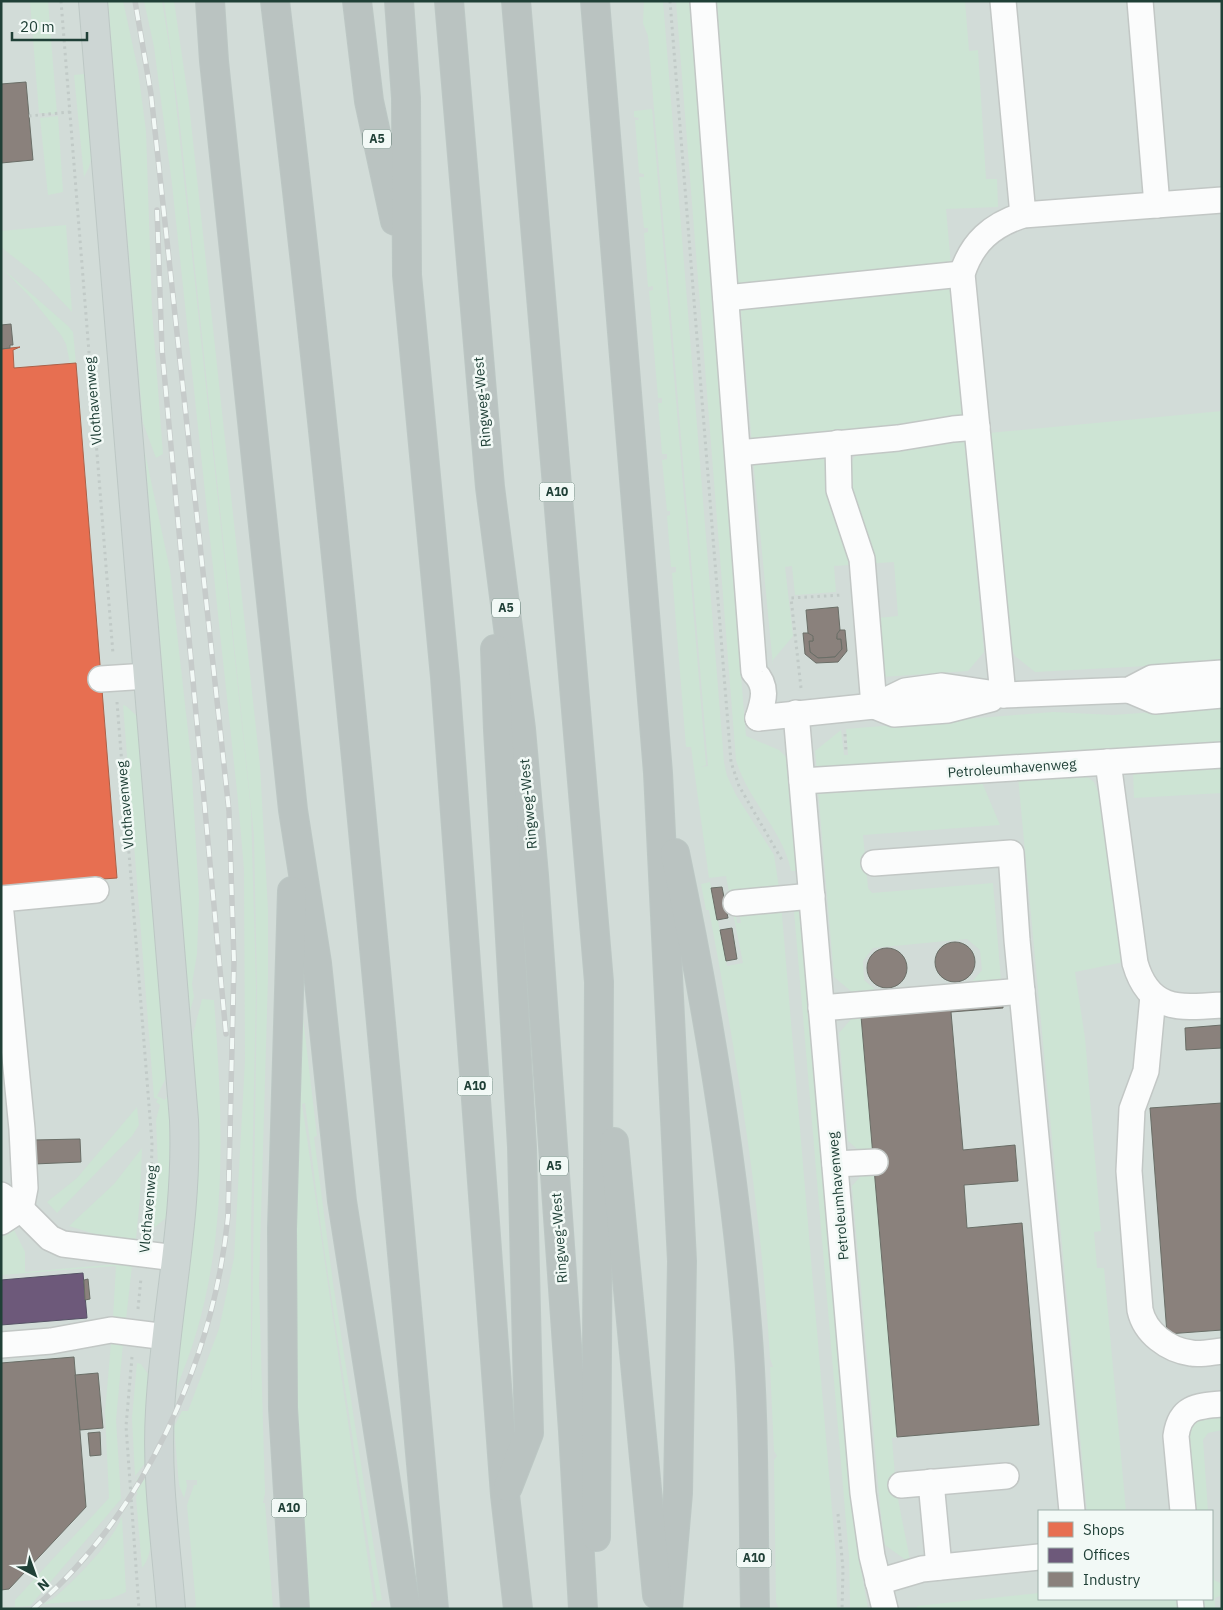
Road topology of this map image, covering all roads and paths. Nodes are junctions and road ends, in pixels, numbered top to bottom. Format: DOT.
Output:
graph roads {
  1 [pos="61,1"];
  2 [pos="93,1"];
  3 [pos="201,1"];
  4 [pos="210,1"];
  5 [pos="275,1"];
  6 [pos="281,1"];
  7 [pos="357,1"];
  8 [pos="399,1"];
  9 [pos="449,1"];
  10 [pos="516,1"];
  11 [pos="670,1"];
  12 [pos="703,1"];
  13 [pos="1003,1"];
  14 [pos="1140,1"];
  15 [pos="597,7"];
  16 [pos="280,39"];
  17 [pos="214,61"];
  18 [pos="70,112"];
  19 [pos="29,116"];
  20 [pos="1222,200"];
  21 [pos="1156,205"];
  22 [pos="1023,215"];
  23 [pos="962,274"];
  24 [pos="407,275"];
  25 [pos="726,298"];
  26 [pos="977,428"];
  27 [pos="838,443"];
  28 [pos="738,453"];
  29 [pos="490,488"];
  30 [pos="865,593"];
  31 [pos="1222,673"];
  32 [pos="148,676"];
  33 [pos="108,679"];
  34 [pos="1129,690"];
  35 [pos="1003,695"];
  36 [pos="1222,695"];
  37 [pos="874,706"];
  38 [pos="800,713"];
  39 [pos="1222,755"];
  40 [pos="1108,762"];
  41 [pos="658,773"];
  42 [pos="802,782"];
  43 [pos="293,810"];
  44 [pos="874,863"];
  45 [pos="96,890"];
  46 [pos="800,897"];
  47 [pos="1,900"];
  48 [pos="736,902"];
  49 [pos="1,913"];
  50 [pos="599,982"];
  51 [pos="1022,991"];
  52 [pos="1153,996"];
  53 [pos="1222,1005"];
  54 [pos="822,1008"];
  55 [pos="9,1079"];
  56 [pos="11,1112"];
  57 [pos="875,1162"];
  58 [pos="835,1164"];
  59 [pos="1,1195"];
  60 [pos="11,1216"];
  61 [pos="144,1253"];
  62 [pos="176,1258"];
  63 [pos="135,1333"];
  64 [pos="167,1337"];
  65 [pos="1,1345"];
  66 [pos="1222,1351"];
  67 [pos="1222,1404"];
  68 [pos="1006,1476"];
  69 [pos="931,1482"];
  70 [pos="902,1485"];
  71 [pos="505,1495"];
  72 [pos="838,1510"];
  73 [pos="1072,1510"];
  74 [pos="1183,1510"];
  75 [pos="1038,1557"];
  76 [pos="939,1567"];
  77 [pos="878,1582"];
  78 [pos="663,1603"];
  79 [pos="589,1606"];
  80 [pos="167,1608"];
  81 [pos="518,1608"];
  82 [pos="139,1609"];
  83 [pos="295,1609"];
  84 [pos="406,1609"];
  85 [pos="434,1609"];
  86 [pos="755,1609"];
  87 [pos="842,1609"];
  88 [pos="885,1609"];
  1 -- 18 [label="path, Vlothavenweg"];
  2 -- 32 [label="main road"];
  3 -- 17 [label="highway, A10"];
  4 -- 17 [label="highway, A10"];
  5 -- 16 [label="highway"];
  6 -- 16 [label="highway"];
  7 -- 24 [label="highway, A5"];
  8 -- 24 [label="highway, A10"];
  9 -- 29 [label="highway, Ringweg-West / A5"];
  10 -- 50 [label="highway, Ringweg-West / A10"];
  11 -- 46 [label="path"];
  12 -- 25 [label="street"];
  13 -- 22 [label="street"];
  14 -- 21 [label="street"];
  15 -- 41 [label="highway, A10"];
  16 -- 85 [label="highway"];
  17 -- 43 [label="highway, A10"];
  18 -- 19 [label="path"];
  18 -- 33 [label="path, Vlothavenweg"];
  20 -- 21 [label="street"];
  21 -- 22 [label="street"];
  22 -- 23 [label="street"];
  23 -- 25 [label="street"];
  23 -- 26 [label="street"];
  24 -- 71 [label="highway, A10"];
  25 -- 28 [label="street"];
  26 -- 27 [label="street"];
  26 -- 35 [label="street"];
  27 -- 28 [label="street"];
  27 -- 30 [label="street"];
  28 -- 38 [label="street"];
  29 -- 71 [label="highway, A10"];
  29 -- 79 [label="highway, Ringweg-West / A5"];
  30 -- 37 [label="street"];
  30 -- 38 [label="path"];
  31 -- 34 [label="street"];
  32 -- 33 [label="street"];
  32 -- 62 [label="main road"];
  33 -- 61 [label="path, Vlothavenweg"];
  34 -- 35 [label="street"];
  34 -- 36 [label="street"];
  35 -- 37 [label="street"];
  37 -- 38 [label="street"];
  38 -- 42 [label="street, Petroleumhavenweg"];
  39 -- 40 [label="street, Petroleumhavenweg"];
  40 -- 42 [label="street, Petroleumhavenweg"];
  40 -- 52 [label="street"];
  41 -- 78 [label="highway, A10"];
  41 -- 86 [label="highway, A10"];
  42 -- 46 [label="street, Petroleumhavenweg"];
  43 -- 83 [label="highway, A10"];
  43 -- 84 [label="highway, A10"];
  44 -- 51 [label="street"];
  45 -- 47 [label="street"];
  46 -- 48 [label="street"];
  46 -- 54 [label="street, Petroleumhavenweg"];
  49 -- 55 [label="street"];
  50 -- 78 [label="highway, A10"];
  50 -- 79 [label="highway, Ringweg-West / A10"];
  51 -- 54 [label="street"];
  51 -- 73 [label="street"];
  52 -- 53 [label="street"];
  52 -- 66 [label="street"];
  54 -- 58 [label="street, Petroleumhavenweg"];
  55 -- 56 [label="street"];
  56 -- 60 [label="street"];
  57 -- 58 [label="street"];
  58 -- 77 [label="street, Petroleumhavenweg"];
  59 -- 60 [label="street"];
  60 -- 61 [label="street"];
  61 -- 62 [label="street"];
  61 -- 63 [label="path, Vlothavenweg"];
  62 -- 64 [label="main road"];
  63 -- 64 [label="street"];
  63 -- 65 [label="street"];
  63 -- 82 [label="path, Vlothavenweg"];
  64 -- 80 [label="main road"];
  67 -- 74 [label="street"];
  68 -- 69 [label="street"];
  69 -- 70 [label="street"];
  69 -- 76 [label="street"];
  71 -- 81 [label="highway, A10"];
  72 -- 87 [label="path"];
  75 -- 76 [label="street"];
  76 -- 77 [label="street"];
  77 -- 88 [label="street, Petroleumhavenweg"];
}
